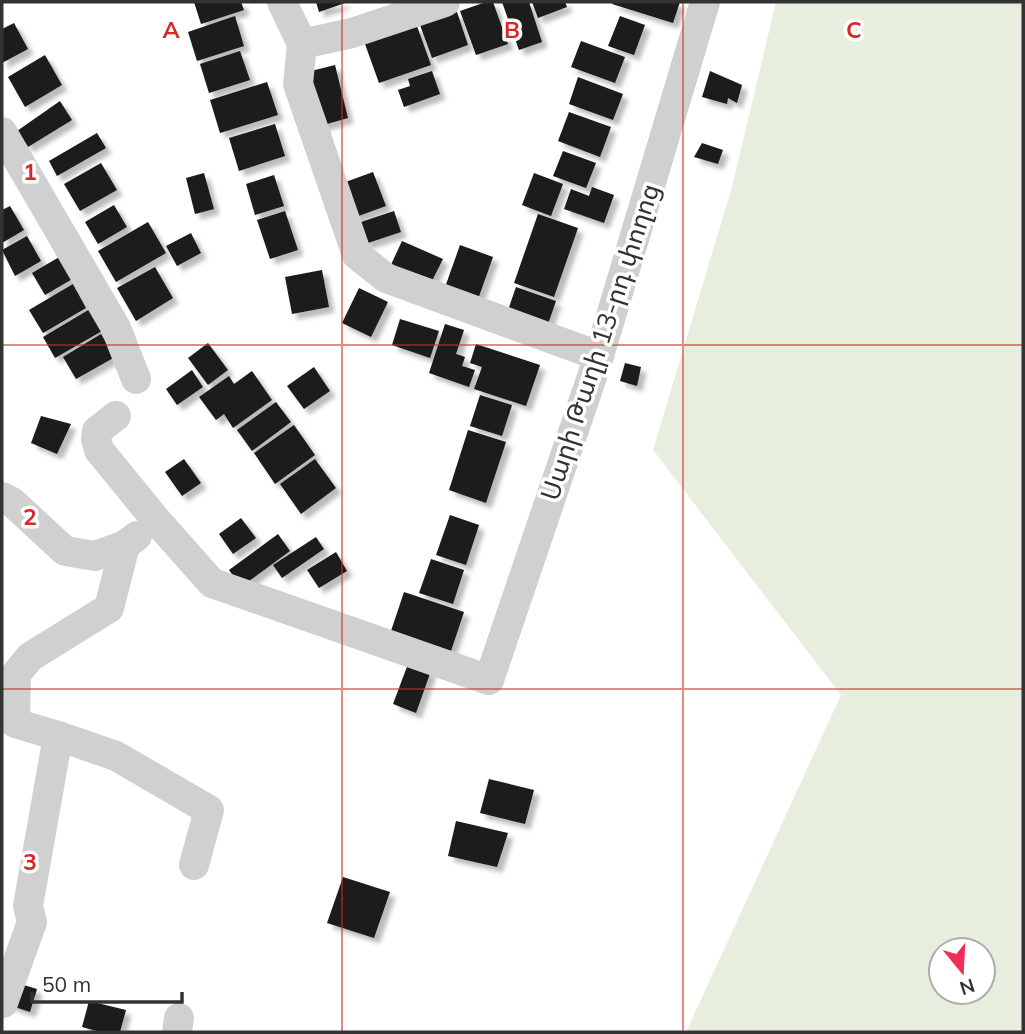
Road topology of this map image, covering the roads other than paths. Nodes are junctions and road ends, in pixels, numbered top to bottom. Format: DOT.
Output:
graph roads {
  1 [pos="282,2"];
  2 [pos="444,2"];
  3 [pos="705,2"];
  4 [pos="302,44"];
  5 [pos="2,132"];
  6 [pos="599,356"];
  7 [pos="136,379"];
  8 [pos="116,416"];
  9 [pos="2,497"];
  10 [pos="156,520"];
  11 [pos="125,545"];
  12 [pos="58,736"];
  13 [pos="194,865"];
  14 [pos="3,1003"];
  1 -- 4 [label="street"];
  2 -- 4 [label="street"];
  3 -- 6 [label="street, Սարի Թաղի 13-րդ փողոց"];
  4 -- 6 [label="street"];
  5 -- 7 [label="street"];
  6 -- 10 [label="street, Սարի Թաղի 13-րդ փողոց"];
  8 -- 10 [label="street"];
  9 -- 11 [label="street"];
  10 -- 11 [label="street"];
  11 -- 12 [label="street"];
  12 -- 13 [label="street"];
  12 -- 14 [label="street"];
}
